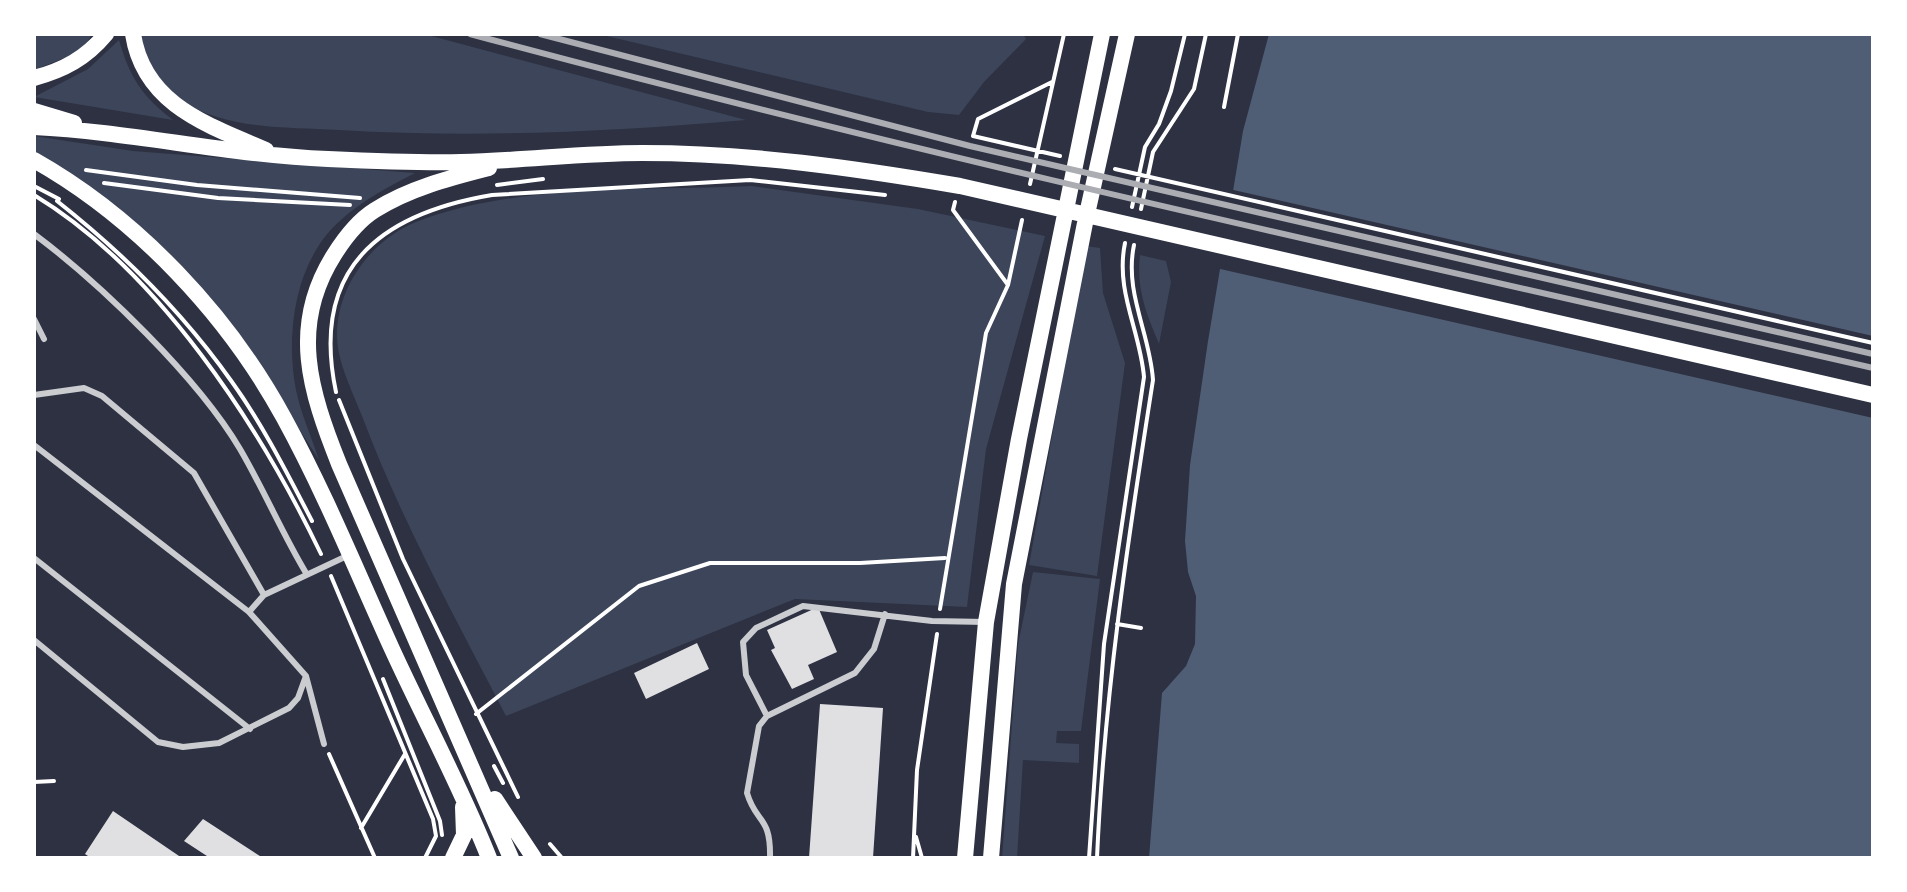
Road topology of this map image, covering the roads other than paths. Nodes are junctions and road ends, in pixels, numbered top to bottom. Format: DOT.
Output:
graph roads {
  1 [pos="106,34"];
  2 [pos="133,34"];
  3 [pos="1102,34"];
  4 [pos="1127,34"];
  5 [pos="34,78"];
  6 [pos="34,111"];
  7 [pos="34,127"];
  8 [pos="94,130"];
  9 [pos="278,156"];
  10 [pos="530,158"];
  11 [pos="34,160"];
  12 [pos="34,234"];
  13 [pos="34,319"];
  14 [pos="44,339"];
  15 [pos="34,395"];
  16 [pos="1873,395"];
  17 [pos="34,445"];
  18 [pos="351,554"];
  19 [pos="34,558"];
  20 [pos="306,573"];
  21 [pos="264,595"];
  22 [pos="249,612"];
  23 [pos="885,614"];
  24 [pos="986,622"];
  25 [pos="34,640"];
  26 [pos="306,676"];
  27 [pos="767,716"];
  28 [pos="250,729"];
  29 [pos="324,744"];
  30 [pos="464,750"];
  31 [pos="463,798"];
  32 [pos="539,854"];
  33 [pos="453,858"];
  34 [pos="489,858"];
  35 [pos="511,858"];
  36 [pos="770,858"];
  37 [pos="965,858"];
  38 [pos="991,858"];
  1 -- 5 [label="main road"];
  2 -- 9 [label="main road"];
  3 -- 24 [label="main road"];
  4 -- 38 [label="main road"];
  6 -- 8 [label="main road"];
  7 -- 8 [label="main road"];
  8 -- 9 [label="main road"];
  9 -- 10 [label="main road"];
  10 -- 16 [label="main road"];
  10 -- 30 [label="main road"];
  11 -- 18 [label="main road"];
  12 -- 20 [label="lane"];
  13 -- 14 [label="lane"];
  15 -- 21 [label="lane"];
  17 -- 22 [label="lane"];
  18 -- 20 [label="lane"];
  18 -- 31 [label="main road"];
  19 -- 28 [label="lane"];
  20 -- 21 [label="lane"];
  21 -- 22 [label="lane"];
  22 -- 26 [label="lane"];
  23 -- 24 [label="lane"];
  23 -- 27 [label="lane"];
  23 -- 27 [label="lane"];
  24 -- 37 [label="main road"];
  25 -- 28 [label="lane"];
  26 -- 28 [label="lane"];
  26 -- 29 [label="lane"];
  27 -- 36 [label="lane"];
  30 -- 32 [label="main road"];
  30 -- 35 [label="main road"];
  31 -- 33 [label="main road"];
  31 -- 34 [label="main road"];
}
